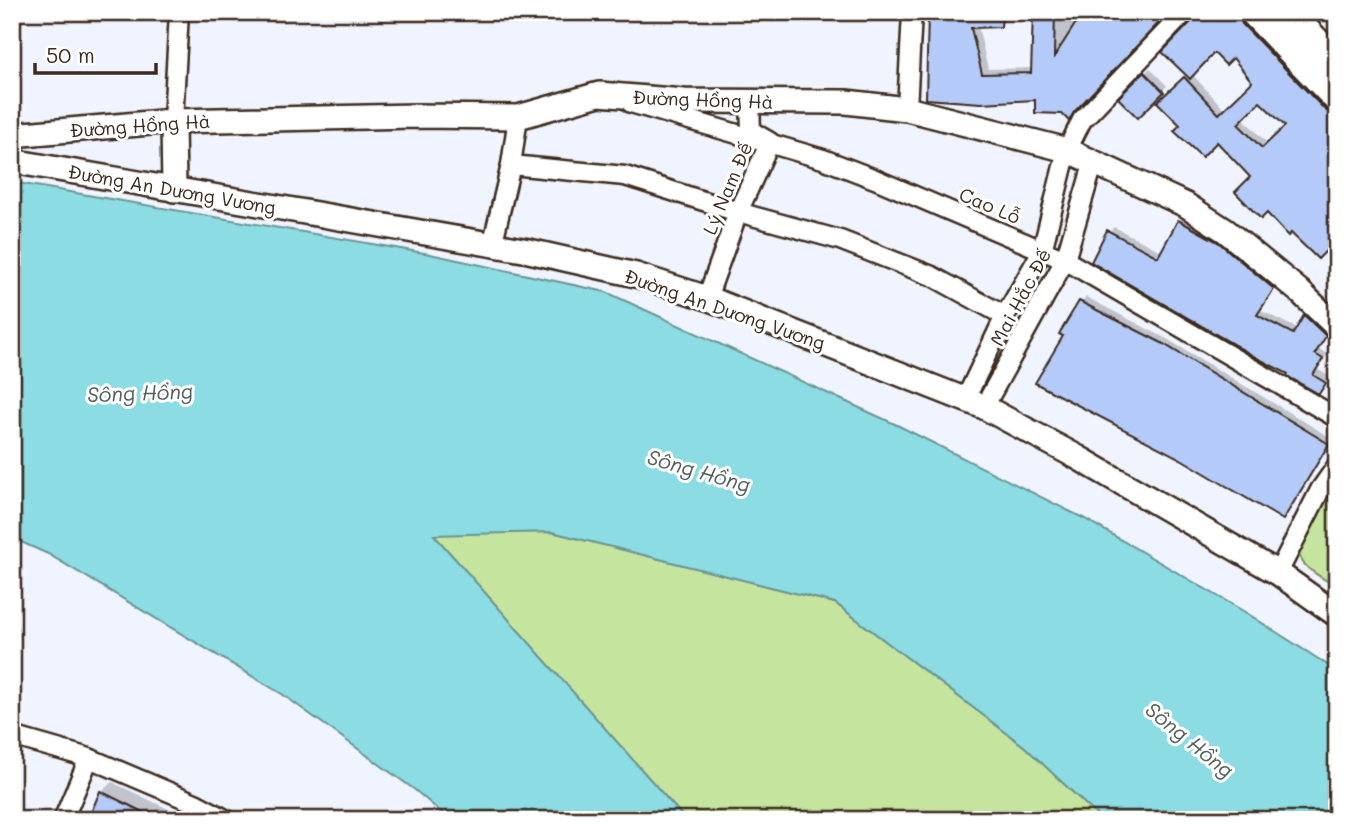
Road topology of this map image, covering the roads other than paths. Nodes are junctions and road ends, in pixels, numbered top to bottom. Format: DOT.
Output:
graph roads {
  1 [pos="179,12"];
  2 [pos="912,12"];
  3 [pos="1185,12"];
  4 [pos="1254,12"];
  5 [pos="1288,12"];
  6 [pos="1337,64"];
  7 [pos="599,94"];
  8 [pos="1337,98"];
  9 [pos="750,102"];
  10 [pos="907,109"];
  11 [pos="519,117"];
  12 [pos="173,121"];
  13 [pos="12,135"];
  14 [pos="770,142"];
  15 [pos="1067,150"];
  16 [pos="12,161"];
  17 [pos="1094,161"];
  18 [pos="511,165"];
  19 [pos="174,190"];
  20 [pos="738,212"];
  21 [pos="492,246"];
  22 [pos="1042,251"];
  23 [pos="1065,260"];
  24 [pos="707,298"];
  25 [pos="1005,316"];
  26 [pos="1337,327"];
  27 [pos="975,403"];
  28 [pos="1337,418"];
  29 [pos="1337,467"];
  30 [pos="1278,573"];
  31 [pos="1337,615"];
  32 [pos="12,736"];
  33 [pos="89,758"];
  34 [pos="63,820"];
  35 [pos="227,820"];
  1 -- 12 [label="street"];
  2 -- 10 [label="street"];
  3 -- 15 [label="street, Mai Hắc Đế"];
  4 -- 8 [label="main road"];
  5 -- 6 [label="main road"];
  7 -- 9 [label="street, Đường Hồng Hà"];
  7 -- 11 [label="street, Đường Hồng Hà"];
  7 -- 14 [label="street, Cao Lỗ"];
  9 -- 10 [label="street, Đường Hồng Hà"];
  9 -- 14 [label="street, Lý Nam Đế"];
  10 -- 15 [label="street, Đường Hồng Hà"];
  11 -- 12 [label="street, Đường Hồng Hà"];
  11 -- 18 [label="street"];
  12 -- 13 [label="street, Đường Hồng Hà"];
  12 -- 19 [label="street"];
  14 -- 20 [label="street, Lý Nam Đế"];
  14 -- 22 [label="street, Cao Lỗ"];
  15 -- 17 [label="street, Đường Hồng Hà"];
  15 -- 22 [label="street, Mai Hắc Đế"];
  16 -- 19 [label="street, Đường An Dương Vương"];
  17 -- 23 [label="street, Mai Hắc Đế"];
  17 -- 26 [label="street, Đường Hồng Hà"];
  18 -- 20 [label="street"];
  18 -- 21 [label="street"];
  19 -- 21 [label="street, Đường An Dương Vương"];
  20 -- 24 [label="street, Lý Nam Đế"];
  20 -- 25 [label="street"];
  21 -- 24 [label="street, Đường An Dương Vương"];
  22 -- 23 [label="street, Cao Lỗ"];
  22 -- 25 [label="street, Mai Hắc Đế"];
  23 -- 27 [label="street, Mai Hắc Đế"];
  23 -- 28 [label="street, Cao Lỗ"];
  24 -- 27 [label="street, Đường An Dương Vương"];
  25 -- 27 [label="street, Mai Hắc Đế"];
  27 -- 30 [label="street, Đường An Dương Vương"];
  29 -- 30 [label="street"];
  30 -- 31 [label="street, Đường An Dương Vương"];
  32 -- 33 [label="street"];
  33 -- 34 [label="street"];
  33 -- 35 [label="street"];
}
